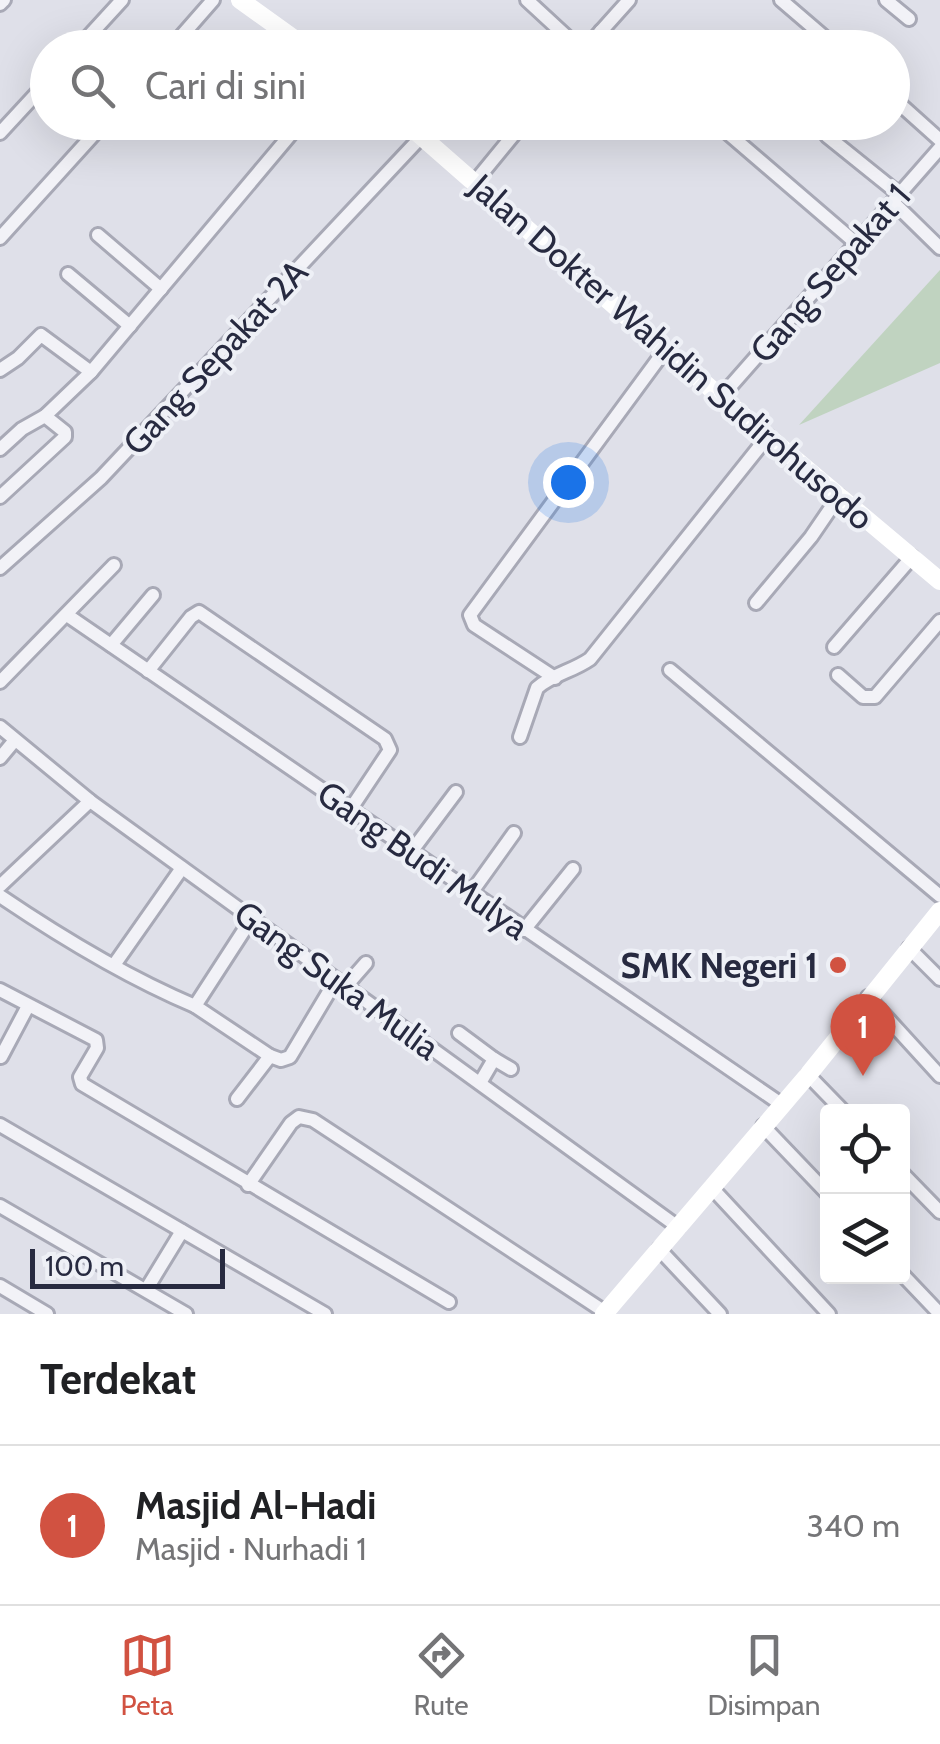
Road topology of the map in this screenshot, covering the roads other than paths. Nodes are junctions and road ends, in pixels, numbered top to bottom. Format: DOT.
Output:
graph roads {
  1 [pos="122,0"];
  2 [pos="213,0"];
  3 [pos="240,0"];
  4 [pos="527,0"];
  5 [pos="629,0"];
  6 [pos="781,0"];
  7 [pos="886,0"];
  8 [pos="909,20"];
  9 [pos="96,30"];
  10 [pos="187,30"];
  11 [pos="282,30"];
  12 [pos="561,30"];
  13 [pos="601,30"];
  14 [pos="816,30"];
  15 [pos="30,100"];
  16 [pos="910,113"];
  17 [pos="0,133"];
  18 [pos="89,140"];
  19 [pos="286,140"];
  20 [pos="418,140"];
  21 [pos="426,140"];
  22 [pos="509,140"];
  23 [pos="736,140"];
  24 [pos="832,140"];
  25 [pos="940,140"];
  26 [pos="940,148"];
  27 [pos="474,183"];
  28 [pos="896,198"];
  29 [pos="98,236"];
  30 [pos="0,238"];
  31 [pos="856,244"];
  32 [pos="940,248"];
  33 [pos="68,274"];
  34 [pos="161,289"];
  35 [pos="130,326"];
  36 [pos="665,350"];
  37 [pos="0,370"];
  38 [pos="91,372"];
  39 [pos="721,397"];
  40 [pos="45,416"];
  41 [pos="768,436"];
  42 [pos="0,449"];
  43 [pos="839,496"];
  44 [pos="0,497"];
  45 [pos="912,558"];
  46 [pos="114,564"];
  47 [pos="0,568"];
  48 [pos="940,580"];
  49 [pos="153,595"];
  50 [pos="756,603"];
  51 [pos="66,614"];
  52 [pos="940,621"];
  53 [pos="111,645"];
  54 [pos="834,647"];
  55 [pos="670,670"];
  56 [pos="148,671"];
  57 [pos="838,675"];
  58 [pos="555,678"];
  59 [pos="0,682"];
  60 [pos="0,727"];
  61 [pos="520,737"];
  62 [pos="15,740"];
  63 [pos="0,758"];
  64 [pos="456,792"];
  65 [pos="90,801"];
  66 [pos="350,810"];
  67 [pos="514,833"];
  68 [pos="411,852"];
  69 [pos="182,868"];
  70 [pos="573,869"];
  71 [pos="0,886"];
  72 [pos="471,893"];
  73 [pos="0,896"];
  74 [pos="940,896"];
  75 [pos="940,911"];
  76 [pos="252,918"];
  77 [pos="524,930"];
  78 [pos="910,948"];
  79 [pos="366,963"];
  80 [pos="114,965"];
  81 [pos="940,979"];
  82 [pos="341,983"];
  83 [pos="0,990"];
  84 [pos="868,997"];
  85 [pos="28,1006"];
  86 [pos="195,1006"];
  87 [pos="459,1032"];
  88 [pos="270,1056"];
  89 [pos="2,1057"];
  90 [pos="494,1059"];
  91 [pos="511,1070"];
  92 [pos="808,1074"];
  93 [pos="940,1076"];
  94 [pos="480,1083"];
  95 [pos="237,1099"];
  96 [pos="781,1104"];
  97 [pos="836,1104"];
  98 [pos="0,1126"];
  99 [pos="764,1126"];
  100 [pos="910,1181"];
  101 [pos="248,1185"];
  102 [pos="820,1186"];
  103 [pos="712,1188"];
  104 [pos="0,1206"];
  105 [pos="940,1212"];
  106 [pos="678,1228"];
  107 [pos="182,1231"];
  108 [pos="660,1249"];
  109 [pos="910,1282"];
  110 [pos="0,1286"];
  111 [pos="146,1290"];
  112 [pos="449,1302"];
  113 [pos="604,1313"];
  114 [pos="46,1314"];
  115 [pos="186,1314"];
  116 [pos="325,1314"];
  117 [pos="720,1314"];
  118 [pos="829,1314"];
  119 [pos="940,1314"];
  1 -- 9 [label="street"];
  2 -- 10 [label="street"];
  3 -- 11 [label="street"];
  4 -- 12 [label="street"];
  5 -- 13 [label="street"];
  6 -- 14 [label="street"];
  7 -- 8 [label="street"];
  15 -- 17 [label="street"];
  16 -- 25 [label="street"];
  18 -- 30 [label="street"];
  19 -- 34 [label="street"];
  20 -- 47 [label="street, Gang Sepakat 2A"];
  21 -- 27 [label="street, Jalan Dokter Wahidin Sudirohusodo"];
  22 -- 27 [label="street"];
  23 -- 31 [label="street"];
  24 -- 28 [label="street"];
  26 -- 28 [label="street, Gang Sepakat 1"];
  27 -- 36 [label="street, Jalan Dokter Wahidin Sudirohusodo"];
  28 -- 31 [label="street, Gang Sepakat 1"];
  28 -- 32 [label="street"];
  29 -- 34 [label="street"];
  31 -- 39 [label="street, Gang Sepakat 1"];
  33 -- 35 [label="street"];
  34 -- 35 [label="street"];
  35 -- 38 [label="street"];
  36 -- 39 [label="street, Jalan Dokter Wahidin Sudirohusodo"];
  36 -- 58 [label="street"];
  37 -- 38 [label="street"];
  38 -- 40 [label="street"];
  39 -- 41 [label="street, Jalan Dokter Wahidin Sudirohusodo"];
  40 -- 42 [label="street"];
  40 -- 44 [label="street"];
  41 -- 43 [label="street, Jalan Dokter Wahidin Sudirohusodo"];
  41 -- 58 [label="street"];
  43 -- 45 [label="street, Jalan Dokter Wahidin Sudirohusodo"];
  43 -- 50 [label="street"];
  45 -- 48 [label="street, Jalan Dokter Wahidin Sudirohusodo"];
  45 -- 54 [label="street"];
  46 -- 51 [label="street"];
  49 -- 53 [label="street"];
  51 -- 53 [label="street, Gang Budi Mulya"];
  51 -- 59 [label="street"];
  52 -- 57 [label="street"];
  53 -- 56 [label="street, Gang Budi Mulya"];
  55 -- 74 [label="street"];
  56 -- 66 [label="street, Gang Budi Mulya"];
  56 -- 66 [label="street"];
  58 -- 61 [label="street"];
  60 -- 62 [label="street, Gang Suka Mulia"];
  62 -- 63 [label="street"];
  62 -- 65 [label="street, Gang Suka Mulia"];
  64 -- 68 [label="street"];
  65 -- 69 [label="street, Gang Suka Mulia"];
  65 -- 71 [label="street"];
  66 -- 68 [label="street, Gang Budi Mulya"];
  67 -- 72 [label="street"];
  68 -- 72 [label="street, Gang Budi Mulya"];
  69 -- 76 [label="street, Gang Suka Mulia"];
  69 -- 80 [label="street"];
  70 -- 77 [label="street"];
  72 -- 77 [label="street, Gang Budi Mulya"];
  73 -- 80 [label="street"];
  75 -- 78 [label="street"];
  76 -- 82 [label="street, Gang Suka Mulia"];
  76 -- 86 [label="street"];
  77 -- 96 [label="street, Gang Budi Mulya"];
  78 -- 81 [label="street"];
  78 -- 84 [label="street"];
  79 -- 82 [label="street"];
  80 -- 86 [label="street"];
  82 -- 88 [label="street"];
  82 -- 94 [label="street, Gang Suka Mulia"];
  83 -- 85 [label="street"];
  84 -- 92 [label="street"];
  84 -- 93 [label="street"];
  85 -- 89 [label="street"];
  85 -- 101 [label="street"];
  86 -- 88 [label="street"];
  87 -- 90 [label="street"];
  88 -- 95 [label="street"];
  90 -- 91 [label="street"];
  90 -- 94 [label="street"];
  92 -- 96 [label="street"];
  92 -- 97 [label="street"];
  94 -- 106 [label="street, Gang Suka Mulia"];
  96 -- 99 [label="street"];
  98 -- 107 [label="street"];
  99 -- 102 [label="street"];
  99 -- 103 [label="street"];
  100 -- 105 [label="street"];
  101 -- 112 [label="street"];
  101 -- 113 [label="street"];
  103 -- 106 [label="street"];
  103 -- 118 [label="street"];
  104 -- 111 [label="street"];
  106 -- 108 [label="street"];
  107 -- 111 [label="street"];
  107 -- 116 [label="street"];
  108 -- 113 [label="street"];
  108 -- 117 [label="street"];
  109 -- 119 [label="street"];
  110 -- 114 [label="street"];
  111 -- 115 [label="street"];
}
